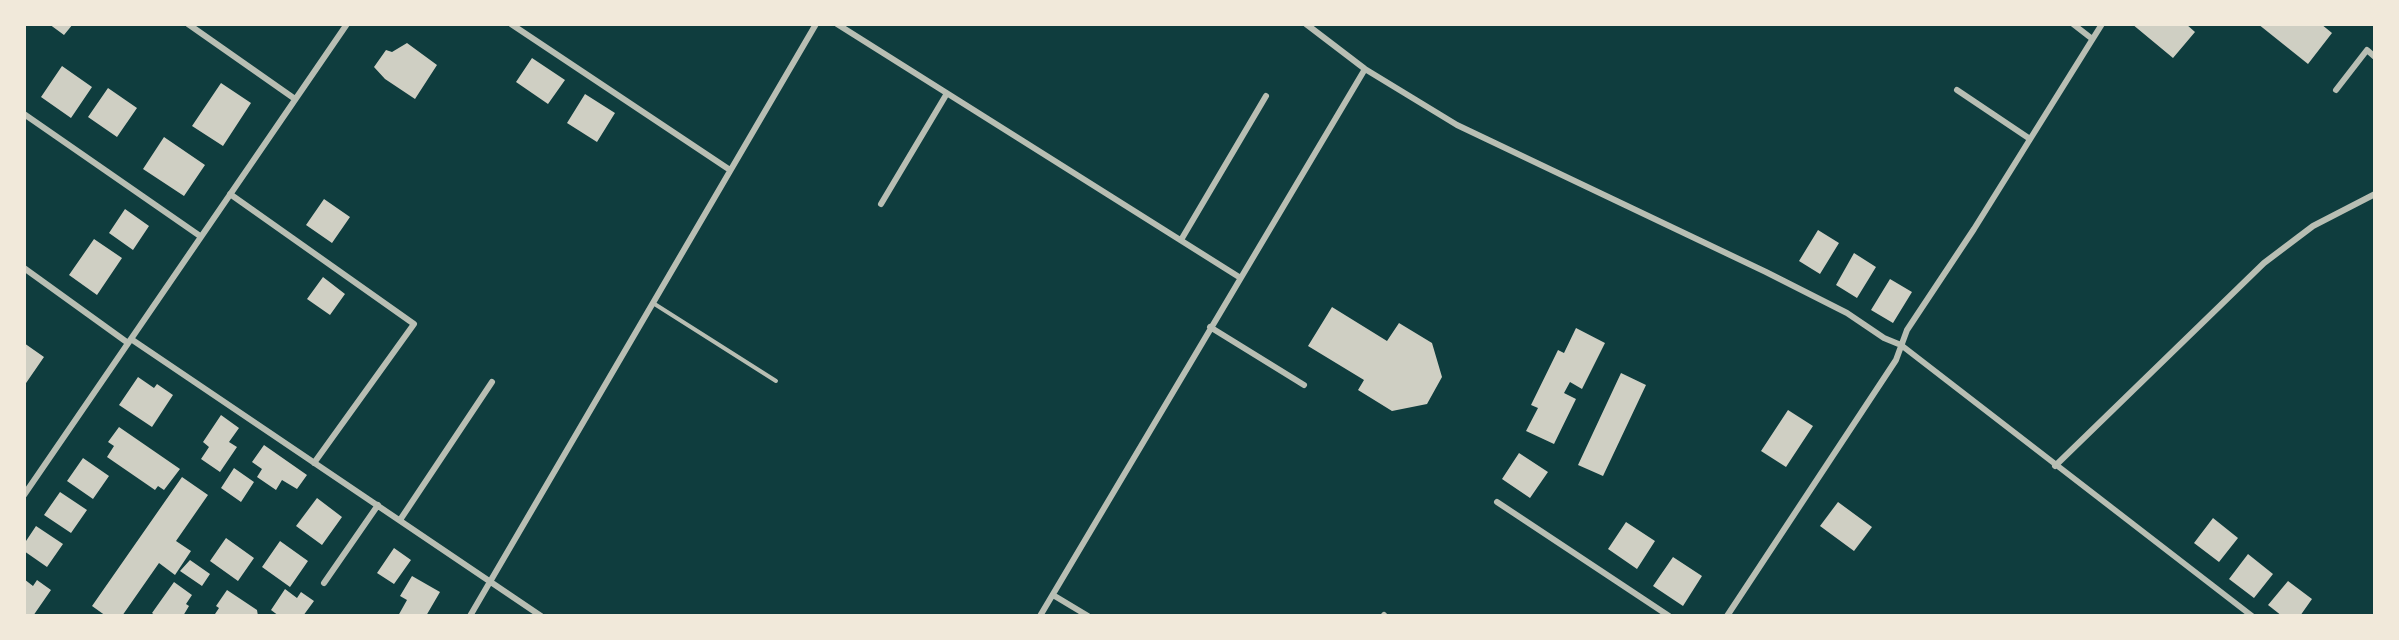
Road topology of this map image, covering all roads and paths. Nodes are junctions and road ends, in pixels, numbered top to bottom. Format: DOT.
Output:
graph roads {
  1 [pos="188,24"];
  2 [pos="347,24"];
  3 [pos="511,24"];
  4 [pos="816,24"];
  5 [pos="837,24"];
  6 [pos="1306,24"];
  7 [pos="2073,24"];
  8 [pos="2102,24"];
  9 [pos="2091,38"];
  10 [pos="2375,57"];
  11 [pos="1365,69"];
  12 [pos="1957,90"];
  13 [pos="2336,90"];
  14 [pos="946,95"];
  15 [pos="1266,96"];
  16 [pos="295,99"];
  17 [pos="24,114"];
  18 [pos="2030,139"];
  19 [pos="730,170"];
  20 [pos="230,194"];
  21 [pos="2375,194"];
  22 [pos="881,204"];
  23 [pos="200,236"];
  24 [pos="1181,240"];
  25 [pos="24,268"];
  26 [pos="1239,277"];
  27 [pos="653,303"];
  28 [pos="1210,327"];
  29 [pos="129,341"];
  30 [pos="1901,345"];
  31 [pos="776,381"];
  32 [pos="492,382"];
  33 [pos="1304,385"];
  34 [pos="314,463"];
  35 [pos="2055,466"];
  36 [pos="24,495"];
  37 [pos="1497,502"];
  38 [pos="378,506"];
  39 [pos="400,520"];
  40 [pos="491,582"];
  41 [pos="324,583"];
  42 [pos="1053,595"];
  43 [pos="470,616"];
  44 [pos="542,616"];
  45 [pos="1040,616"];
  46 [pos="1088,616"];
  47 [pos="1669,616"];
  48 [pos="1727,616"];
  49 [pos="2252,616"];
  1 -- 16 [label="street"];
  2 -- 16 [label="street"];
  3 -- 19 [label="street"];
  4 -- 19 [label="street"];
  5 -- 14 [label="street"];
  6 -- 11 [label="street"];
  7 -- 9 [label="street"];
  8 -- 9 [label="street"];
  9 -- 18 [label="street"];
  10 -- 13 [label="street"];
  11 -- 26 [label="street"];
  11 -- 30 [label="street"];
  12 -- 18 [label="street"];
  14 -- 22 [label="street"];
  14 -- 24 [label="street"];
  15 -- 24 [label="street"];
  16 -- 20 [label="street"];
  17 -- 23 [label="street"];
  18 -- 30 [label="street"];
  19 -- 27 [label="street"];
  20 -- 23 [label="street"];
  20 -- 34 [label="street"];
  21 -- 35 [label="street"];
  23 -- 29 [label="street"];
  24 -- 26 [label="street"];
  25 -- 29 [label="street"];
  26 -- 28 [label="street"];
  27 -- 31 [label="lane"];
  27 -- 40 [label="street"];
  28 -- 33 [label="street"];
  28 -- 42 [label="street"];
  29 -- 34 [label="street"];
  29 -- 36 [label="street"];
  30 -- 35 [label="street"];
  30 -- 48 [label="street"];
  32 -- 39 [label="street"];
  34 -- 38 [label="street"];
  35 -- 49 [label="street"];
  37 -- 47 [label="street"];
  38 -- 39 [label="street"];
  38 -- 41 [label="street"];
  39 -- 40 [label="street"];
  40 -- 43 [label="street"];
  40 -- 44 [label="street"];
  42 -- 45 [label="street"];
  42 -- 46 [label="street"];
}
